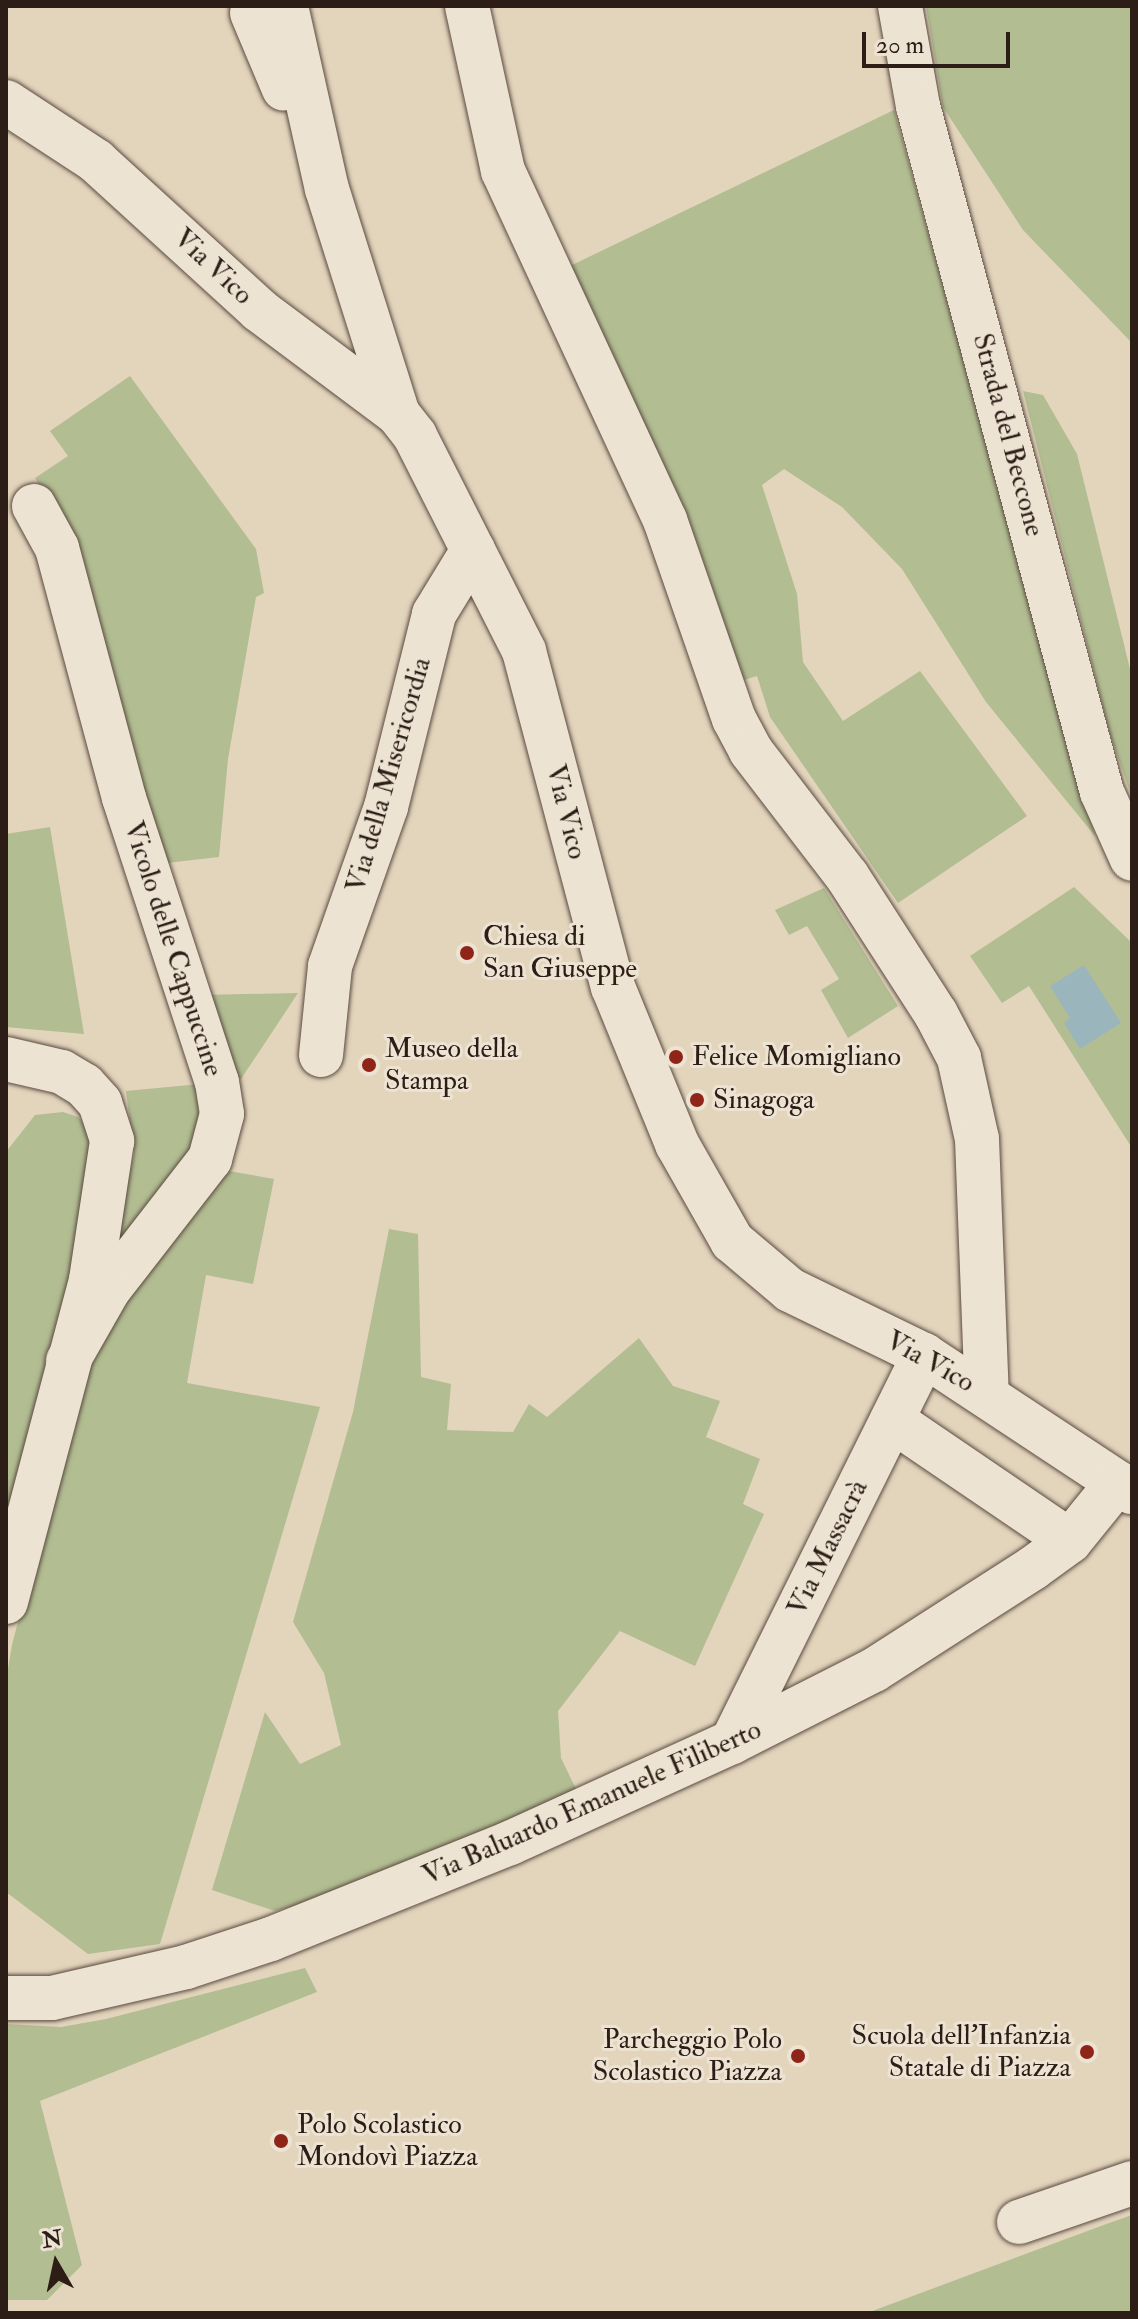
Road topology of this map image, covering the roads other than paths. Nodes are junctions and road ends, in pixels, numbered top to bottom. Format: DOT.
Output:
graph roads {
  1 [pos="467,6"];
  2 [pos="900,6"];
  3 [pos="269,10"];
  4 [pos="6,102"];
  5 [pos="398,414"];
  6 [pos="34,506"];
  7 [pos="473,550"];
  8 [pos="1132,859"];
  9 [pos="321,1055"];
  10 [pos="6,1059"];
  11 [pos="924,1355"];
  12 [pos="68,1361"];
  13 [pos="987,1394"];
  14 [pos="892,1420"];
  15 [pos="1125,1487"];
  16 [pos="1070,1541"];
  17 [pos="6,1602"];
  18 [pos="732,1742"];
  19 [pos="6,1998"];
  20 [pos="1132,2183"];
  21 [pos="1019,2222"];
  1 -- 13 [label="street"];
  2 -- 8 [label="street, Strada del Beccone"];
  3 -- 5 [label="street"];
  4 -- 5 [label="street, Via Vico"];
  5 -- 7 [label="street, Via Vico"];
  6 -- 12 [label="street, Vicolo delle Cappuccine"];
  7 -- 9 [label="street, Via della Misericordia"];
  7 -- 11 [label="street, Via Vico"];
  10 -- 12 [label="street"];
  11 -- 13 [label="street, Via Vico"];
  11 -- 14 [label="street, Via Massacrà"];
  12 -- 17 [label="street"];
  13 -- 15 [label="street, Via Vico"];
  14 -- 16 [label="street"];
  14 -- 18 [label="street, Via Massacrà"];
  15 -- 16 [label="street, Via Baluardo Emanuele Filiberto"];
  16 -- 18 [label="street, Via Baluardo Emanuele Filiberto"];
  18 -- 19 [label="street, Via Baluardo Emanuele Filiberto"];
  20 -- 21 [label="street"];
}
